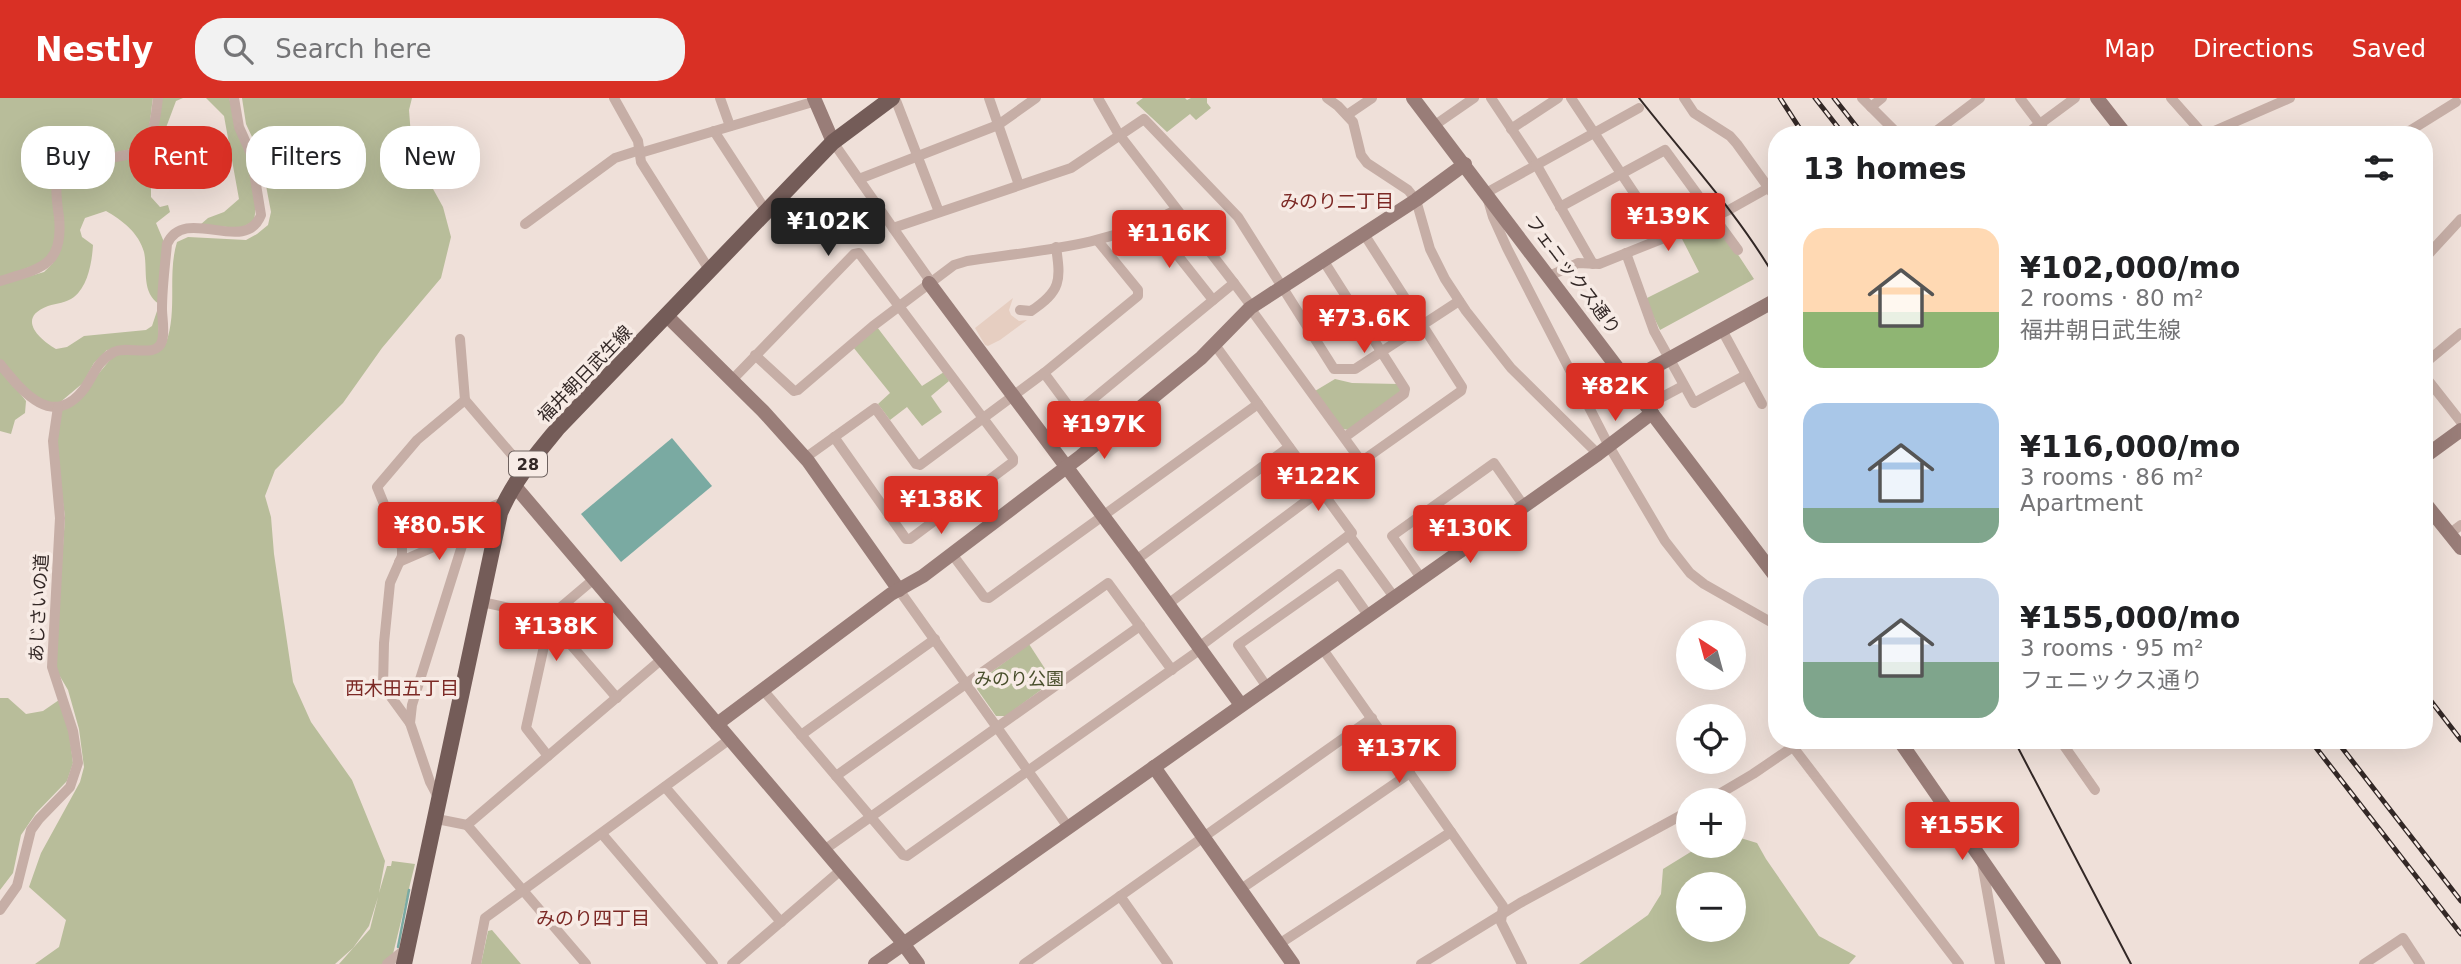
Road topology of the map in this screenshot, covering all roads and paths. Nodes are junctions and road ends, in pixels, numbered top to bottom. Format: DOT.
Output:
graph roads {
  1 [pos="158,98"];
  2 [pos="234,98"];
  3 [pos="614,98"];
  4 [pos="720,98"];
  5 [pos="894,98"];
  6 [pos="989,98"];
  7 [pos="1036,98"];
  8 [pos="1098,98"];
  9 [pos="1327,98"];
  10 [pos="1372,98"];
  11 [pos="1413,98"];
  12 [pos="1474,98"];
  13 [pos="1491,98"];
  14 [pos="1558,98"];
  15 [pos="1571,98"];
  16 [pos="1684,98"];
  17 [pos="1862,98"];
  18 [pos="1882,98"];
  19 [pos="1980,98"];
  20 [pos="2020,98"];
  21 [pos="2075,98"];
  22 [pos="2097,98"];
  23 [pos="2171,98"];
  24 [pos="2290,98"];
  25 [pos="815,100"];
  26 [pos="2457,103"];
  27 [pos="1871,107"];
  28 [pos="1639,108"];
  29 [pos="1347,115"];
  30 [pos="2040,123"];
  31 [pos="998,125"];
  32 [pos="1435,125"];
  33 [pos="730,126"];
  34 [pos="1890,126"];
  35 [pos="1943,126"];
  36 [pos="2036,126"];
  37 [pos="2042,126"];
  38 [pos="2119,126"];
  39 [pos="2197,126"];
  40 [pos="2226,126"];
  41 [pos="2418,126"];
  42 [pos="1511,129"];
  43 [pos="714,131"];
  44 [pos="1594,132"];
  45 [pos="1120,136"];
  46 [pos="833,142"];
  47 [pos="640,151"];
  48 [pos="918,156"];
  49 [pos="1465,164"];
  50 [pos="1535,164"];
  51 [pos="1621,174"];
  52 [pos="859,179"];
  53 [pos="1019,185"];
  54 [pos="1768,188"];
  55 [pos="1486,193"];
  56 [pos="1416,201"];
  57 [pos="1560,207"];
  58 [pos="1176,210"];
  59 [pos="766,211"];
  60 [pos="939,212"];
  61 [pos="1713,216"];
  62 [pos="2461,219"];
  63 [pos="1152,223"];
  64 [pos="526,224"];
  65 [pos="893,228"];
  66 [pos="1364,234"];
  67 [pos="1664,238"];
  68 [pos="1098,241"];
  69 [pos="1056,247"];
  70 [pos="2433,249"];
  71 [pos="1738,250"];
  72 [pos="1626,253"];
  73 [pos="1323,260"];
  74 [pos="1593,264"];
  75 [pos="710,271"];
  76 [pos="1549,276"];
  77 [pos="0,281"];
  78 [pos="930,283"];
  79 [pos="1234,283"];
  80 [pos="1282,286"];
  81 [pos="1213,300"];
  82 [pos="1459,301"];
  83 [pos="1768,304"];
  84 [pos="899,306"];
  85 [pos="1251,307"];
  86 [pos="1020,310"];
  87 [pos="667,316"];
  88 [pos="1422,325"];
  89 [pos="1722,330"];
  90 [pos="2461,333"];
  91 [pos="460,339"];
  92 [pos="1215,345"];
  93 [pos="1381,352"];
  94 [pos="755,355"];
  95 [pos="2433,356"];
  96 [pos="1668,359"];
  97 [pos="0,364"];
  98 [pos="1044,373"];
  99 [pos="1746,375"];
  100 [pos="732,380"];
  101 [pos="1629,381"];
  102 [pos="1683,386"];
  103 [pos="2433,386"];
  104 [pos="1013,396"];
  105 [pos="465,400"];
  106 [pos="1258,404"];
  107 [pos="1762,404"];
  108 [pos="58,407"];
  109 [pos="1649,409"];
  110 [pos="984,417"];
  111 [pos="2461,422"];
  112 [pos="2461,429"];
  113 [pos="834,437"];
  114 [pos="1345,437"];
  115 [pos="1289,447"];
  116 [pos="1603,450"];
  117 [pos="2433,450"];
  118 [pos="805,458"];
  119 [pos="1361,461"];
  120 [pos="1067,467"];
  121 [pos="524,469"];
  122 [pos="514,485"];
  123 [pos="1321,490"];
  124 [pos="505,501"];
  125 [pos="1524,506"];
  126 [pos="2433,510"];
  127 [pos="1104,517"];
  128 [pos="2455,529"];
  129 [pos="466,533"];
  130 [pos="1349,535"];
  131 [pos="2461,548"];
  132 [pos="952,554"];
  133 [pos="1136,560"];
  134 [pos="399,562"];
  135 [pos="1768,566"];
  136 [pos="1421,578"];
  137 [pos="593,579"];
  138 [pos="899,590"];
  139 [pos="1394,597"];
  140 [pos="482,602"];
  141 [pos="1168,604"];
  142 [pos="1368,615"];
  143 [pos="550,619"];
  144 [pos="1768,620"];
  145 [pos="1140,626"];
  146 [pos="936,639"];
  147 [pos="1200,648"];
  148 [pos="1322,648"];
  149 [pos="662,659"];
  150 [pos="1172,670"];
  151 [pos="967,683"];
  152 [pos="1267,687"];
  153 [pos="762,690"];
  154 [pos="617,698"];
  155 [pos="1241,705"];
  156 [pos="1371,719"];
  157 [pos="410,723"];
  158 [pos="717,724"];
  159 [pos="998,727"];
  160 [pos="801,735"];
  161 [pos="730,739"];
  162 [pos="1790,749"];
  163 [pos="1795,749"];
  164 [pos="1905,749"];
  165 [pos="2066,749"];
  166 [pos="548,756"];
  167 [pos="1154,767"];
  168 [pos="1029,772"];
  169 [pos="1409,773"];
  170 [pos="836,776"];
  171 [pos="665,787"];
  172 [pos="1728,788"];
  173 [pos="2095,790"];
  174 [pos="440,801"];
  175 [pos="870,816"];
  176 [pos="1676,818"];
  177 [pos="436,819"];
  178 [pos="467,825"];
  179 [pos="1068,827"];
  180 [pos="1451,832"];
  181 [pos="602,834"];
  182 [pos="1205,837"];
  183 [pos="824,850"];
  184 [pos="1982,860"];
  185 [pos="841,870"];
  186 [pos="1241,889"];
  187 [pos="524,891"];
  188 [pos="1120,896"];
  189 [pos="0,910"];
  190 [pos="1503,914"];
  191 [pos="781,922"];
  192 [pos="904,944"];
  193 [pos="1279,944"];
  194 [pos="408,947"];
  195 [pos="1036,960"];
  196 [pos="387,964"];
  197 [pos="404,964"];
  198 [pos="476,964"];
  199 [pos="586,964"];
  200 [pos="713,964"];
  201 [pos="732,964"];
  202 [pos="875,964"];
  203 [pos="918,964"];
  204 [pos="1024,964"];
  205 [pos="1168,964"];
  206 [pos="1293,964"];
  207 [pos="1421,964"];
  208 [pos="1522,964"];
  209 [pos="1959,964"];
  210 [pos="2000,964"];
  211 [pos="2054,964"];
  212 [pos="2364,964"];
  213 [pos="2420,964"];
  1 -- 77 [label="street"];
  2 -- 108 [label="street"];
  3 -- 47 [label="street"];
  4 -- 33 [label="street"];
  5 -- 46 [label="main road, 福井朝日武生線 / 28"];
  5 -- 48 [label="street"];
  6 -- 31 [label="street"];
  7 -- 31 [label="street"];
  8 -- 45 [label="street"];
  9 -- 29 [label="street"];
  10 -- 29 [label="street"];
  11 -- 32 [label="street, フェニックス通り"];
  12 -- 32 [label="street"];
  13 -- 42 [label="street"];
  14 -- 42 [label="street"];
  15 -- 44 [label="street"];
  16 -- 54 [label="street"];
  17 -- 27 [label="street"];
  18 -- 27 [label="street"];
  19 -- 35 [label="street"];
  20 -- 30 [label="street"];
  21 -- 30 [label="street"];
  22 -- 38 [label="street"];
  23 -- 39 [label="street"];
  24 -- 40 [label="street"];
  25 -- 33 [label="street"];
  25 -- 46 [label="street"];
  26 -- 41 [label="street"];
  27 -- 34 [label="street"];
  28 -- 44 [label="street"];
  29 -- 56 [label="street"];
  30 -- 36 [label="street"];
  30 -- 37 [label="street"];
  31 -- 48 [label="street"];
  31 -- 53 [label="street"];
  32 -- 49 [label="street, フェニックス通り"];
  33 -- 43 [label="street"];
  42 -- 50 [label="street"];
  43 -- 47 [label="street"];
  43 -- 59 [label="street"];
  44 -- 50 [label="street"];
  44 -- 51 [label="street"];
  45 -- 53 [label="street"];
  45 -- 58 [label="street"];
  45 -- 80 [label="street"];
  46 -- 52 [label="street"];
  46 -- 59 [label="main road, 福井朝日武生線 / 28"];
  47 -- 64 [label="street"];
  47 -- 75 [label="street"];
  48 -- 52 [label="street"];
  48 -- 60 [label="street"];
  49 -- 55 [label="street, フェニックス通り"];
  49 -- 56 [label="street"];
  50 -- 55 [label="street"];
  50 -- 57 [label="street"];
  51 -- 57 [label="street"];
  51 -- 61 [label="street"];
  51 -- 67 [label="street"];
  52 -- 65 [label="street"];
  53 -- 60 [label="street"];
  54 -- 61 [label="street"];
  55 -- 76 [label="street, フェニックス通り"];
  55 -- 116 [label="street"];
  56 -- 66 [label="street"];
  56 -- 82 [label="street"];
  57 -- 74 [label="street"];
  58 -- 63 [label="street"];
  58 -- 79 [label="street"];
  59 -- 75 [label="main road, 福井朝日武生線 / 28"];
  60 -- 65 [label="street"];
  61 -- 67 [label="street"];
  61 -- 71 [label="street"];
  62 -- 70 [label="street"];
  63 -- 68 [label="street"];
  63 -- 81 [label="street"];
  65 -- 78 [label="street"];
  66 -- 73 [label="street"];
  66 -- 88 [label="street"];
  67 -- 72 [label="street"];
  68 -- 69 [label="street"];
  68 -- 98 [label="street"];
  69 -- 78 [label="street"];
  69 -- 86 [label="street"];
  72 -- 74 [label="street"];
  72 -- 96 [label="street"];
  73 -- 80 [label="street"];
  73 -- 93 [label="street"];
  74 -- 76 [label="street"];
  75 -- 87 [label="main road, 福井朝日武生線 / 28"];
  76 -- 101 [label="street, フェニックス通り"];
  78 -- 84 [label="street"];
  78 -- 104 [label="street"];
  79 -- 81 [label="street"];
  79 -- 85 [label="street"];
  80 -- 85 [label="street"];
  80 -- 93 [label="street"];
  81 -- 98 [label="street"];
  82 -- 88 [label="street"];
  82 -- 116 [label="street"];
  83 -- 89 [label="street"];
  84 -- 94 [label="street"];
  84 -- 94 [label="street"];
  84 -- 110 [label="street"];
  85 -- 92 [label="street"];
  85 -- 114 [label="street"];
  87 -- 100 [label="street"];
  87 -- 121 [label="main road, 福井朝日武生線 / 28"];
  88 -- 93 [label="street"];
  88 -- 119 [label="street"];
  89 -- 96 [label="street"];
  89 -- 99 [label="street"];
  90 -- 95 [label="street"];
  91 -- 105 [label="street"];
  92 -- 106 [label="street"];
  92 -- 120 [label="street"];
  93 -- 114 [label="street"];
  94 -- 100 [label="street"];
  96 -- 101 [label="street"];
  96 -- 102 [label="street"];
  97 -- 108 [label="street"];
  98 -- 104 [label="street"];
  99 -- 102 [label="street"];
  99 -- 107 [label="street"];
  100 -- 118 [label="street"];
  101 -- 109 [label="street, フェニックス通り"];
  102 -- 109 [label="street"];
  103 -- 111 [label="street"];
  104 -- 110 [label="street"];
  104 -- 120 [label="street"];
  105 -- 121 [label="street"];
  105 -- 134 [label="street"];
  106 -- 115 [label="street"];
  106 -- 127 [label="street"];
  108 -- 189 [label="street, あじさいの道"];
  109 -- 116 [label="street"];
  109 -- 135 [label="street, フェニックス通り"];
  110 -- 113 [label="street"];
  110 -- 113 [label="street"];
  112 -- 117 [label="street"];
  113 -- 118 [label="street"];
  114 -- 119 [label="street"];
  115 -- 123 [label="street"];
  115 -- 133 [label="street"];
  116 -- 125 [label="street"];
  116 -- 144 [label="street"];
  118 -- 138 [label="street"];
  119 -- 123 [label="street"];
  120 -- 127 [label="street"];
  120 -- 132 [label="street"];
  121 -- 122 [label="main road, 福井朝日武生線 / 28"];
  122 -- 124 [label="main road, 福井朝日武生線 / 28"];
  122 -- 137 [label="street"];
  123 -- 130 [label="street"];
  123 -- 141 [label="street"];
  124 -- 129 [label="street"];
  124 -- 140 [label="main road, 福井朝日武生線 / 28"];
  125 -- 136 [label="street"];
  125 -- 136 [label="street"];
  126 -- 128 [label="street"];
  127 -- 132 [label="street"];
  127 -- 133 [label="street"];
  128 -- 131 [label="street"];
  129 -- 134 [label="street"];
  129 -- 157 [label="street"];
  130 -- 139 [label="street"];
  130 -- 147 [label="street"];
  132 -- 138 [label="street"];
  133 -- 141 [label="street"];
  134 -- 157 [label="street"];
  136 -- 139 [label="street"];
  137 -- 143 [label="street"];
  137 -- 149 [label="street"];
  138 -- 146 [label="street"];
  138 -- 153 [label="street"];
  139 -- 142 [label="street"];
  140 -- 143 [label="street"];
  140 -- 174 [label="main road, 福井朝日武生線 / 28"];
  141 -- 147 [label="street"];
  142 -- 148 [label="street"];
  142 -- 152 [label="street"];
  143 -- 154 [label="street"];
  143 -- 166 [label="street"];
  145 -- 150 [label="street"];
  145 -- 151 [label="street"];
  145 -- 159 [label="street"];
  146 -- 151 [label="street"];
  146 -- 160 [label="street"];
  147 -- 150 [label="street"];
  147 -- 155 [label="street"];
  148 -- 152 [label="street"];
  148 -- 156 [label="street"];
  149 -- 154 [label="street"];
  149 -- 158 [label="street"];
  150 -- 168 [label="street"];
  151 -- 159 [label="street"];
  151 -- 170 [label="street"];
  152 -- 155 [label="street"];
  153 -- 158 [label="street"];
  153 -- 160 [label="street"];
  154 -- 166 [label="street"];
  155 -- 167 [label="street"];
  156 -- 169 [label="street"];
  156 -- 182 [label="street"];
  157 -- 174 [label="street"];
  158 -- 161 [label="street"];
  159 -- 168 [label="street"];
  159 -- 175 [label="street"];
  160 -- 170 [label="street"];
  161 -- 171 [label="street"];
  161 -- 183 [label="street"];
  162 -- 172 [label="street"];
  163 -- 209 [label="street"];
  164 -- 184 [label="street"];
  165 -- 173 [label="street"];
  166 -- 178 [label="street"];
  167 -- 179 [label="street"];
  167 -- 182 [label="street"];
  168 -- 175 [label="street"];
  168 -- 179 [label="street"];
  169 -- 180 [label="street"];
  169 -- 186 [label="street"];
  170 -- 175 [label="street"];
  171 -- 181 [label="street"];
  171 -- 191 [label="street"];
  174 -- 177 [label="main road, 福井朝日武生線 / 28"];
  175 -- 183 [label="street"];
  176 -- 190 [label="street"];
  177 -- 178 [label="street"];
  177 -- 194 [label="main road, 福井朝日武生線 / 28"];
  178 -- 187 [label="street"];
  179 -- 192 [label="street"];
  180 -- 190 [label="street"];
  180 -- 193 [label="street"];
  181 -- 187 [label="street"];
  181 -- 200 [label="street"];
  182 -- 186 [label="street"];
  182 -- 188 [label="street"];
  183 -- 185 [label="street"];
  184 -- 210 [label="street"];
  184 -- 211 [label="street"];
  185 -- 191 [label="street"];
  185 -- 192 [label="street"];
  186 -- 193 [label="street"];
  187 -- 198 [label="street"];
  187 -- 199 [label="street"];
  188 -- 195 [label="street"];
  188 -- 205 [label="street"];
  190 -- 207 [label="street"];
  190 -- 208 [label="street"];
  191 -- 201 [label="street"];
  192 -- 202 [label="street"];
  192 -- 203 [label="street"];
  193 -- 206 [label="street"];
  194 -- 196 [label="street"];
  194 -- 197 [label="main road, 福井朝日武生線 / 28"];
  195 -- 204 [label="street"];
  212 -- 213 [label="street"];
}
